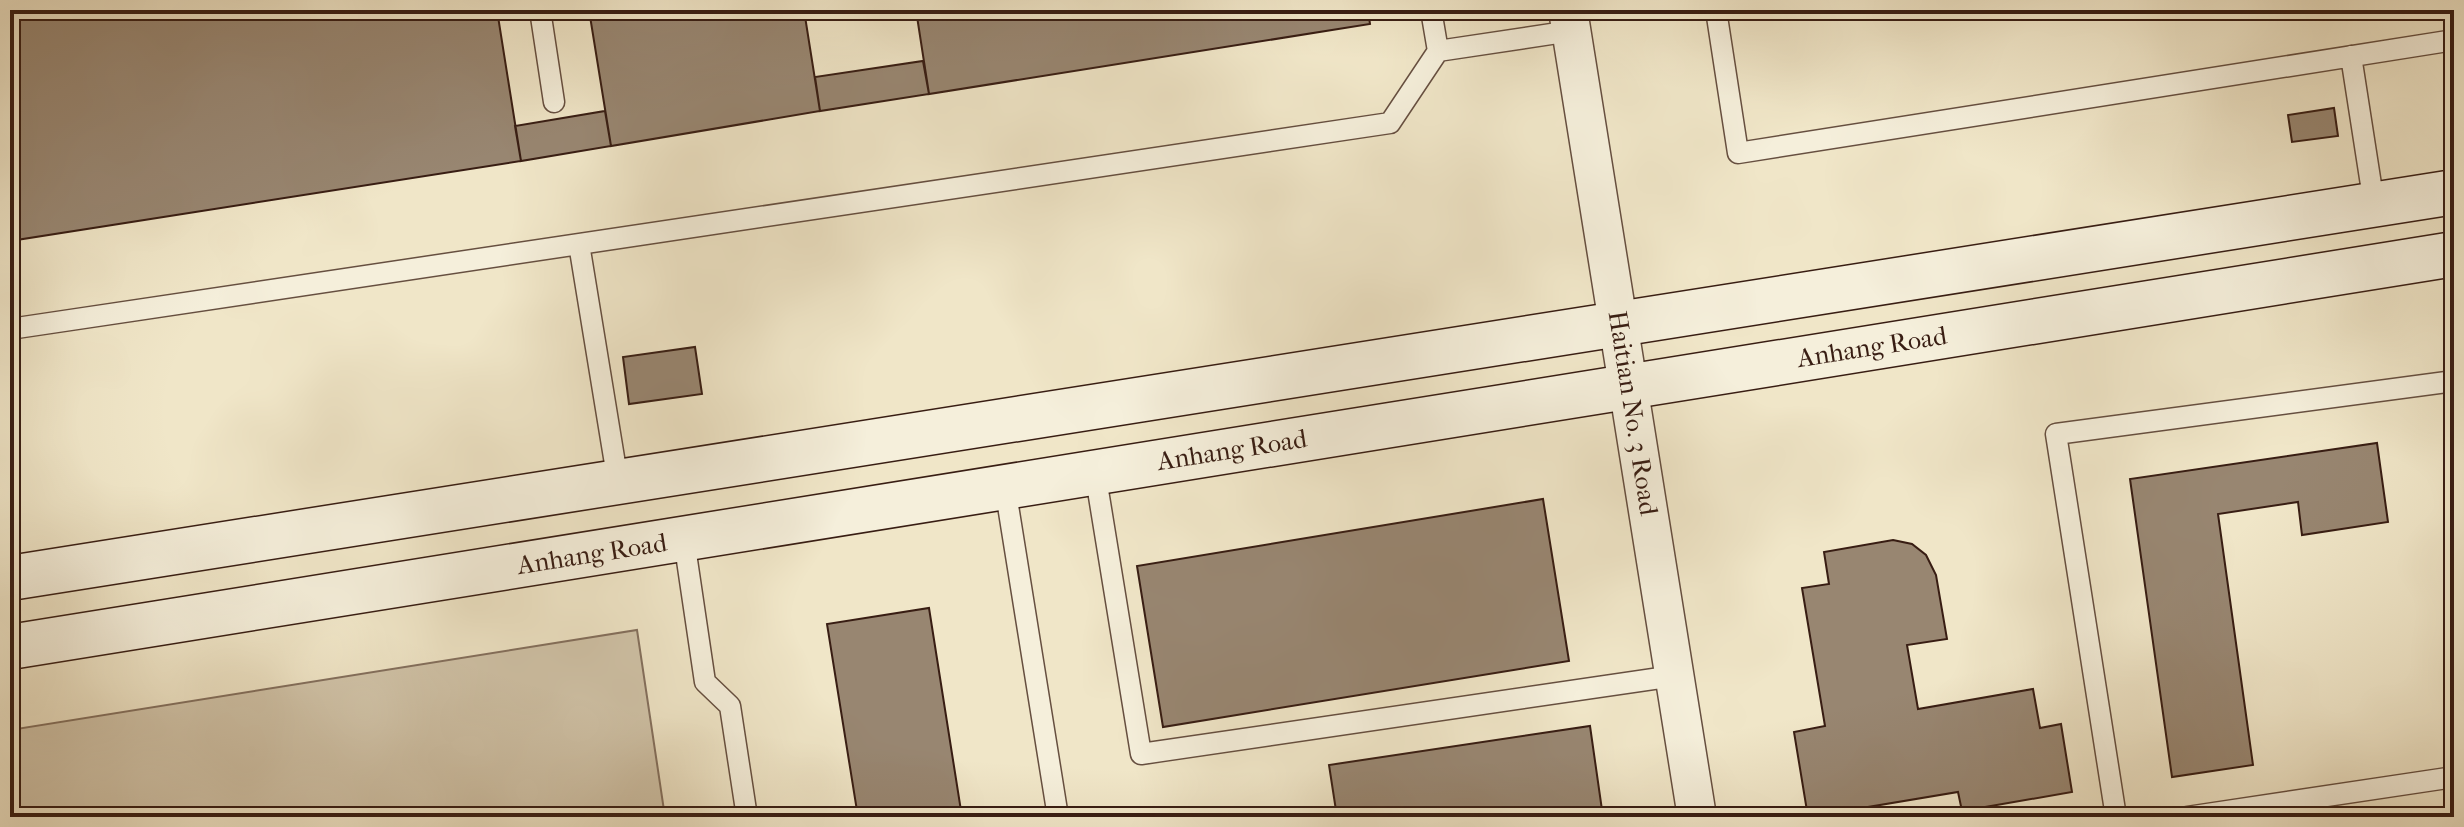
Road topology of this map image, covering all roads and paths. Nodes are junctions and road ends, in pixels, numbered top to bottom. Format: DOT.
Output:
graph roads {
  1 [pos="540,10"];
  2 [pos="1431,10"];
  3 [pos="1716,10"];
  4 [pos="1570,20"];
  5 [pos="2454,40"];
  6 [pos="1438,51"];
  7 [pos="2351,56"];
  8 [pos="554,102"];
  9 [pos="2454,192"];
  10 [pos="2374,204"];
  11 [pos="579,244"];
  12 [pos="2454,254"];
  13 [pos="1619,325"];
  14 [pos="10,329"];
  15 [pos="2454,381"];
  16 [pos="1629,385"];
  17 [pos="1095,472"];
  18 [pos="618,482"];
  19 [pos="1005,487"];
  20 [pos="684,540"];
  21 [pos="10,578"];
  22 [pos="10,647"];
  23 [pos="1674,676"];
  24 [pos="2454,777"];
  25 [pos="747,817"];
  26 [pos="1058,817"];
  27 [pos="1697,817"];
  28 [pos="2116,817"];
  29 [pos="2187,817"];
  1 -- 8 [label="lane"];
  2 -- 6 [label="lane"];
  3 -- 7 [label="lane"];
  4 -- 6 [label="lane"];
  4 -- 13 [label="street, Haitian No. 3 Road"];
  5 -- 7 [label="lane"];
  6 -- 11 [label="lane"];
  7 -- 10 [label="lane"];
  9 -- 10 [label="street"];
  10 -- 13 [label="street"];
  11 -- 14 [label="lane"];
  11 -- 18 [label="lane"];
  12 -- 16 [label="street, Anhang Road"];
  13 -- 16 [label="street, Haitian No. 3 Road"];
  13 -- 18 [label="street"];
  15 -- 28 [label="lane"];
  16 -- 17 [label="street, Anhang Road"];
  16 -- 23 [label="street, Haitian No. 3 Road"];
  17 -- 19 [label="street, Anhang Road"];
  17 -- 23 [label="lane"];
  18 -- 21 [label="street"];
  19 -- 20 [label="street, Anhang Road"];
  19 -- 26 [label="lane"];
  20 -- 22 [label="street, Anhang Road"];
  20 -- 25 [label="lane"];
  23 -- 27 [label="street, Haitian No. 3 Road"];
  24 -- 29 [label="lane"];
}
